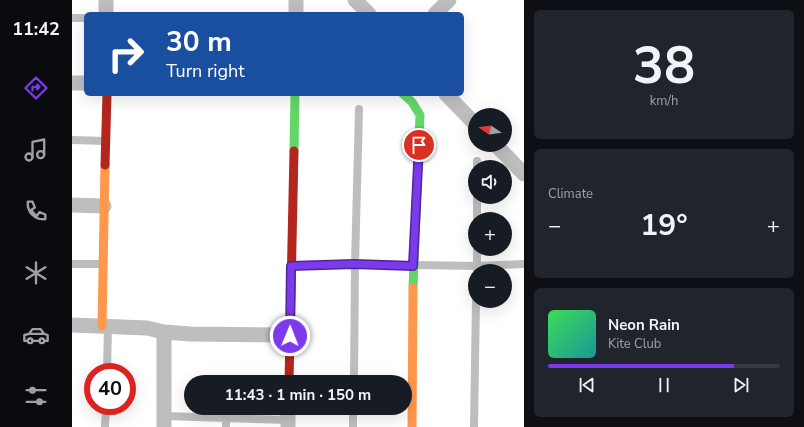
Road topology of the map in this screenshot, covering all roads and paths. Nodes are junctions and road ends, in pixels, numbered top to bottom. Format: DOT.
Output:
graph roads {
  1 [pos="106,0"];
  2 [pos="296,0"];
  3 [pos="355,0"];
  4 [pos="449,0"];
  5 [pos="106,12"];
  6 [pos="296,12"];
  7 [pos="366,12"];
  8 [pos="437,12"];
  9 [pos="72,18"];
  10 [pos="84,18"];
  11 [pos="72,82"];
  12 [pos="84,83"];
  13 [pos="106,96"];
  14 [pos="295,96"];
  15 [pos="405,96"];
  16 [pos="448,96"];
  17 [pos="359,109"];
  18 [pos="468,117"];
  19 [pos="72,140"];
  20 [pos="105,141"];
  21 [pos="503,152"];
  22 [pos="524,174"];
  23 [pos="72,205"];
  24 [pos="104,206"];
  25 [pos="72,264"];
  26 [pos="103,264"];
  27 [pos="354,264"];
  28 [pos="524,264"];
  29 [pos="512,265"];
  30 [pos="291,266"];
  31 [pos="413,266"];
  32 [pos="468,269"];
  33 [pos="476,308"];
  34 [pos="72,325"];
  35 [pos="105,326"];
  36 [pos="164,332"];
  37 [pos="290,336"];
  38 [pos="107,363"];
  39 [pos="288,375"];
  40 [pos="354,375"];
  41 [pos="106,415"];
  42 [pos="353,415"];
  43 [pos="226,418"];
  44 [pos="288,418"];
  45 [pos="164,421"];
  46 [pos="105,427"];
  47 [pos="226,427"];
  48 [pos="353,427"];
  49 [pos="412,427"];
  50 [pos="474,427"];
  1 -- 5 [label="street"];
  2 -- 6 [label="street"];
  3 -- 7 [label="street"];
  4 -- 8 [label="street"];
  9 -- 10 [label="lane"];
  11 -- 12 [label="street"];
  13 -- 20 [label="street"];
  14 -- 30 [label="street"];
  15 -- 31 [label="street"];
  16 -- 18 [label="street"];
  17 -- 27 [label="lane"];
  19 -- 20 [label="lane"];
  20 -- 24 [label="street"];
  21 -- 22 [label="street"];
  23 -- 24 [label="street"];
  24 -- 26 [label="street"];
  25 -- 26 [label="lane"];
  26 -- 35 [label="street"];
  27 -- 30 [label="lane"];
  27 -- 31 [label="lane"];
  27 -- 40 [label="lane"];
  28 -- 29 [label="lane"];
  30 -- 37 [label="street"];
  31 -- 32 [label="lane"];
  31 -- 49 [label="street"];
  33 -- 50 [label="lane"];
  34 -- 35 [label="street"];
  35 -- 36 [label="street"];
  35 -- 38 [label="lane"];
  36 -- 37 [label="street"];
  36 -- 45 [label="street"];
  37 -- 39 [label="street"];
  41 -- 46 [label="lane"];
  42 -- 48 [label="lane"];
  43 -- 44 [label="lane"];
  43 -- 45 [label="lane"];
  43 -- 47 [label="lane"];
}
